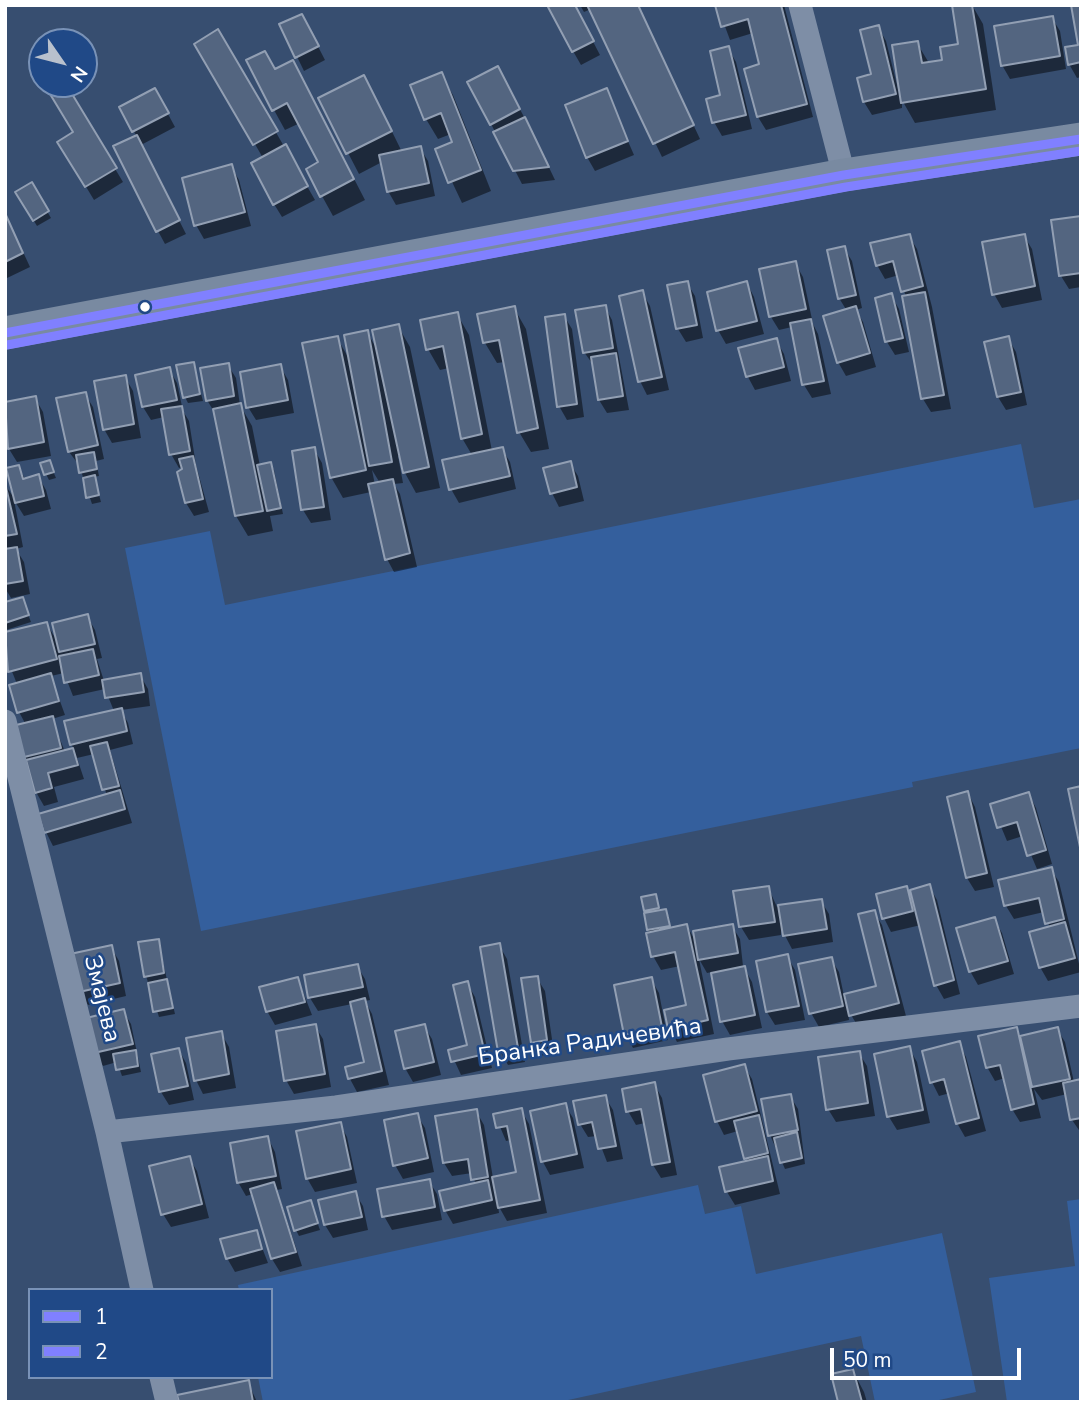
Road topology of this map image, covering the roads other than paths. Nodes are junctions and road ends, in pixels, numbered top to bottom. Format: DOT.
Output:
graph roads {
  1 [pos="800,5"];
  2 [pos="1081,139"];
  3 [pos="844,175"];
  4 [pos="5,333"];
  5 [pos="5,721"];
  6 [pos="1081,1006"];
  7 [pos="107,1132"];
  8 [pos="142,1288"];
  9 [pos="161,1379"];
  10 [pos="167,1402"];
  1 -- 3 [label="street"];
  2 -- 3 [label="main road"];
  3 -- 4 [label="main road"];
  5 -- 7 [label="street, Змајева"];
  6 -- 7 [label="street, Бранка Радичевића"];
  7 -- 8 [label="street, Змајева"];
  9 -- 10 [label="street"];
}
